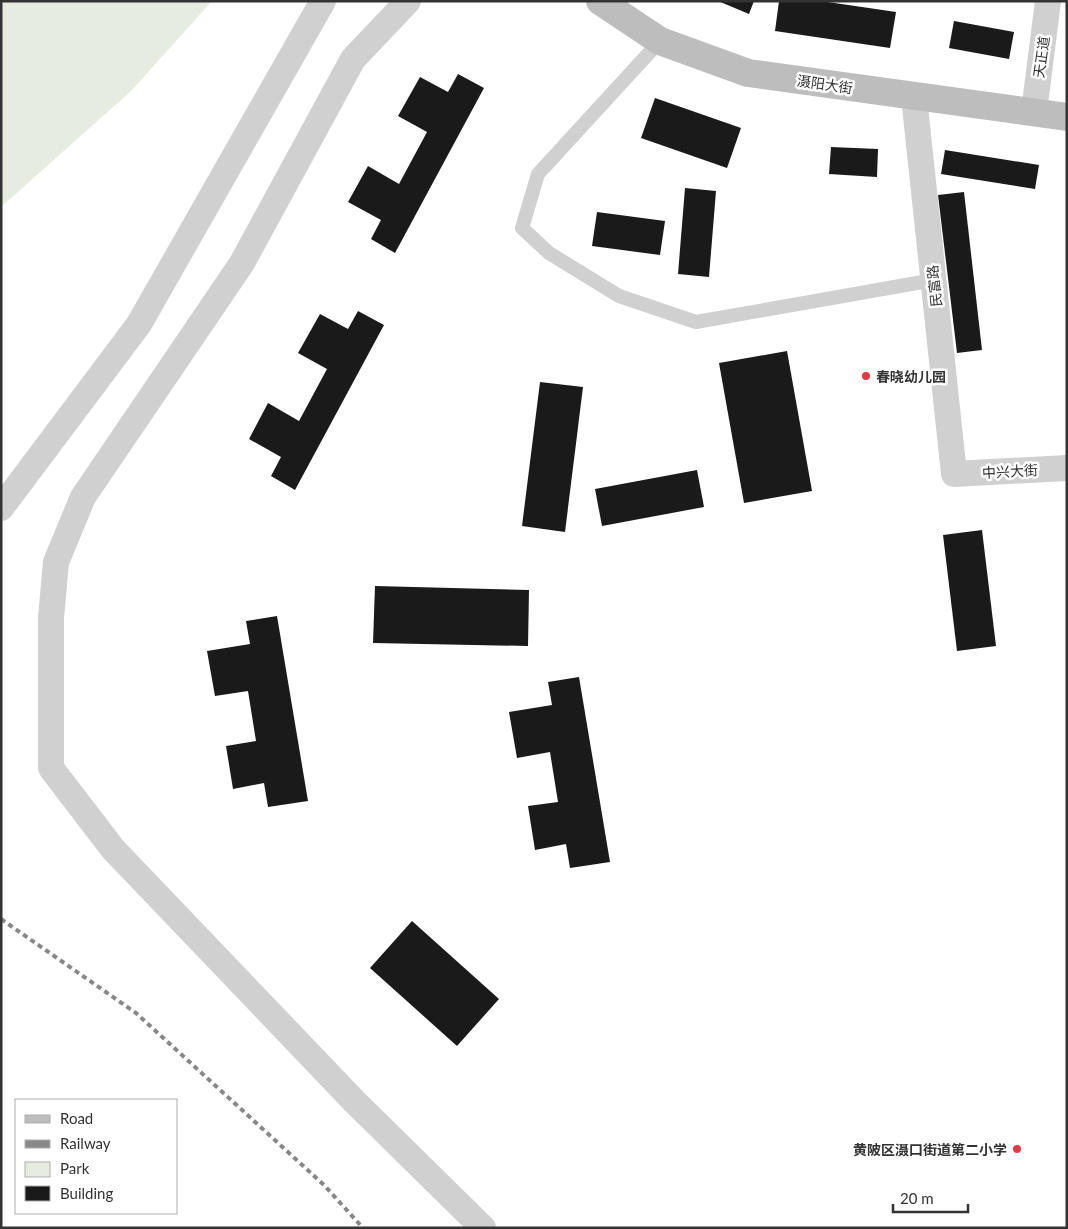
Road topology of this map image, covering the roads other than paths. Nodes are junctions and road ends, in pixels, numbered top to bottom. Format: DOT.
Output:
graph roads {
  1 [pos="323,1"];
  2 [pos="408,1"];
  3 [pos="600,1"];
  4 [pos="1048,1"];
  5 [pos="660,41"];
  6 [pos="914,97"];
  7 [pos="1034,112"];
  8 [pos="1067,117"];
  9 [pos="934,280"];
  10 [pos="1067,468"];
  11 [pos="954,474"];
  12 [pos="1,508"];
  13 [pos="483,1228"];
  1 -- 12 [label="street"];
  2 -- 13 [label="street"];
  3 -- 5 [label="main road, 滠阳大街"];
  4 -- 7 [label="street, 天正道"];
  5 -- 6 [label="main road, 滠阳大街"];
  5 -- 9 [label="lane"];
  6 -- 7 [label="main road, 滠阳大街"];
  6 -- 9 [label="street, 民富路"];
  7 -- 8 [label="main road, 滠阳大街"];
  9 -- 11 [label="street, 民富路"];
  10 -- 11 [label="street, 中兴大街"];
}
